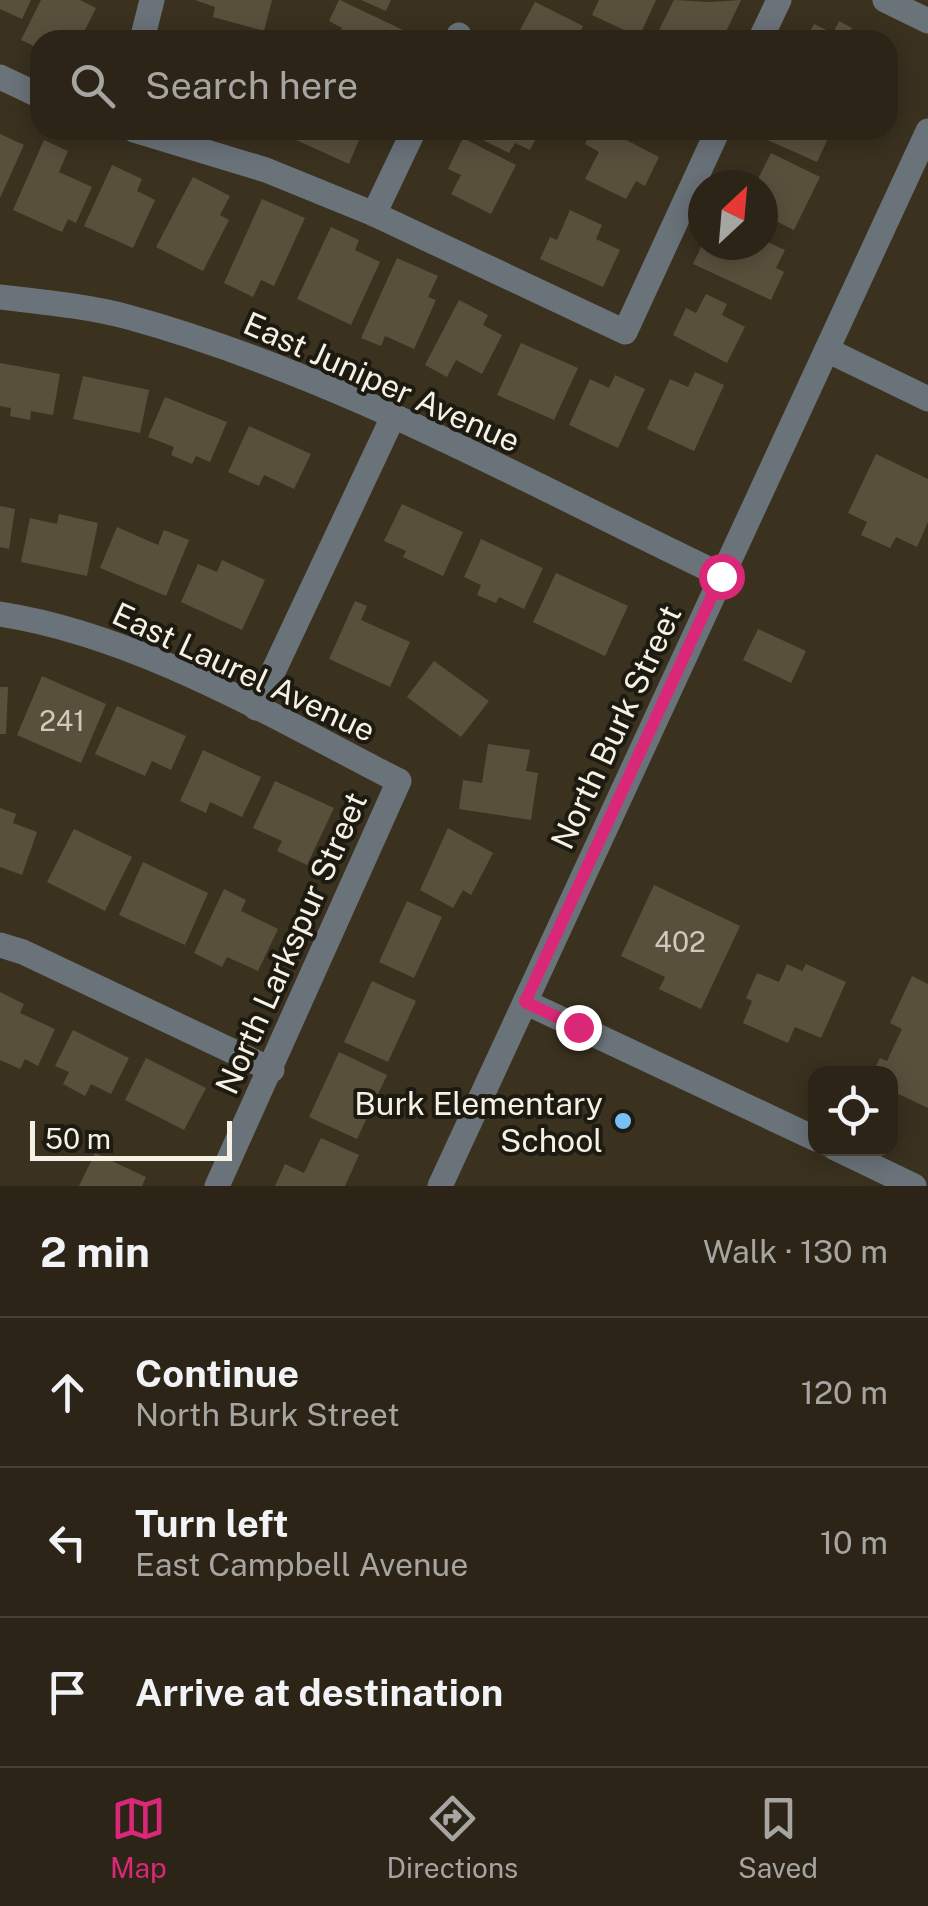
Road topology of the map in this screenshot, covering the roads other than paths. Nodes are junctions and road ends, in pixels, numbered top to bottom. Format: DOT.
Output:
graph roads {
  1 [pos="152,0"];
  2 [pos="778,0"];
  3 [pos="885,0"];
  4 [pos="928,21"];
  5 [pos="144,30"];
  6 [pos="764,30"];
  7 [pos="0,77"];
  8 [pos="30,91"];
  9 [pos="928,131"];
  10 [pos="167,140"];
  11 [pos="409,140"];
  12 [pos="713,140"];
  13 [pos="374,214"];
  14 [pos="0,297"];
  15 [pos="827,350"];
  16 [pos="928,399"];
  17 [pos="393,417"];
  18 [pos="721,576"];
  19 [pos="0,614"];
  20 [pos="256,708"];
  21 [pos="399,782"];
  22 [pos="0,944"];
  23 [pos="525,1002"];
  24 [pos="272,1070"];
  25 [pos="808,1135"];
  26 [pos="852,1156"];
  27 [pos="217,1186"];
  28 [pos="440,1186"];
  29 [pos="914,1186"];
  1 -- 5 [label="street"];
  2 -- 6 [label="street"];
  3 -- 4 [label="street"];
  7 -- 8 [label="street"];
  9 -- 15 [label="street, North Burk Street"];
  10 -- 13 [label="street"];
  11 -- 13 [label="street"];
  12 -- 13 [label="street"];
  14 -- 17 [label="street, East Juniper Avenue"];
  15 -- 16 [label="street"];
  15 -- 18 [label="street, North Burk Street"];
  17 -- 18 [label="street, East Juniper Avenue"];
  17 -- 20 [label="street"];
  18 -- 23 [label="street, North Burk Street"];
  19 -- 20 [label="street, East Laurel Avenue"];
  20 -- 21 [label="street, East Laurel Avenue"];
  21 -- 24 [label="street, North Larkspur Street"];
  22 -- 24 [label="street"];
  23 -- 25 [label="street"];
  23 -- 28 [label="street, North Burk Street"];
  24 -- 27 [label="street, North Larkspur Street"];
  26 -- 29 [label="street"];
}
